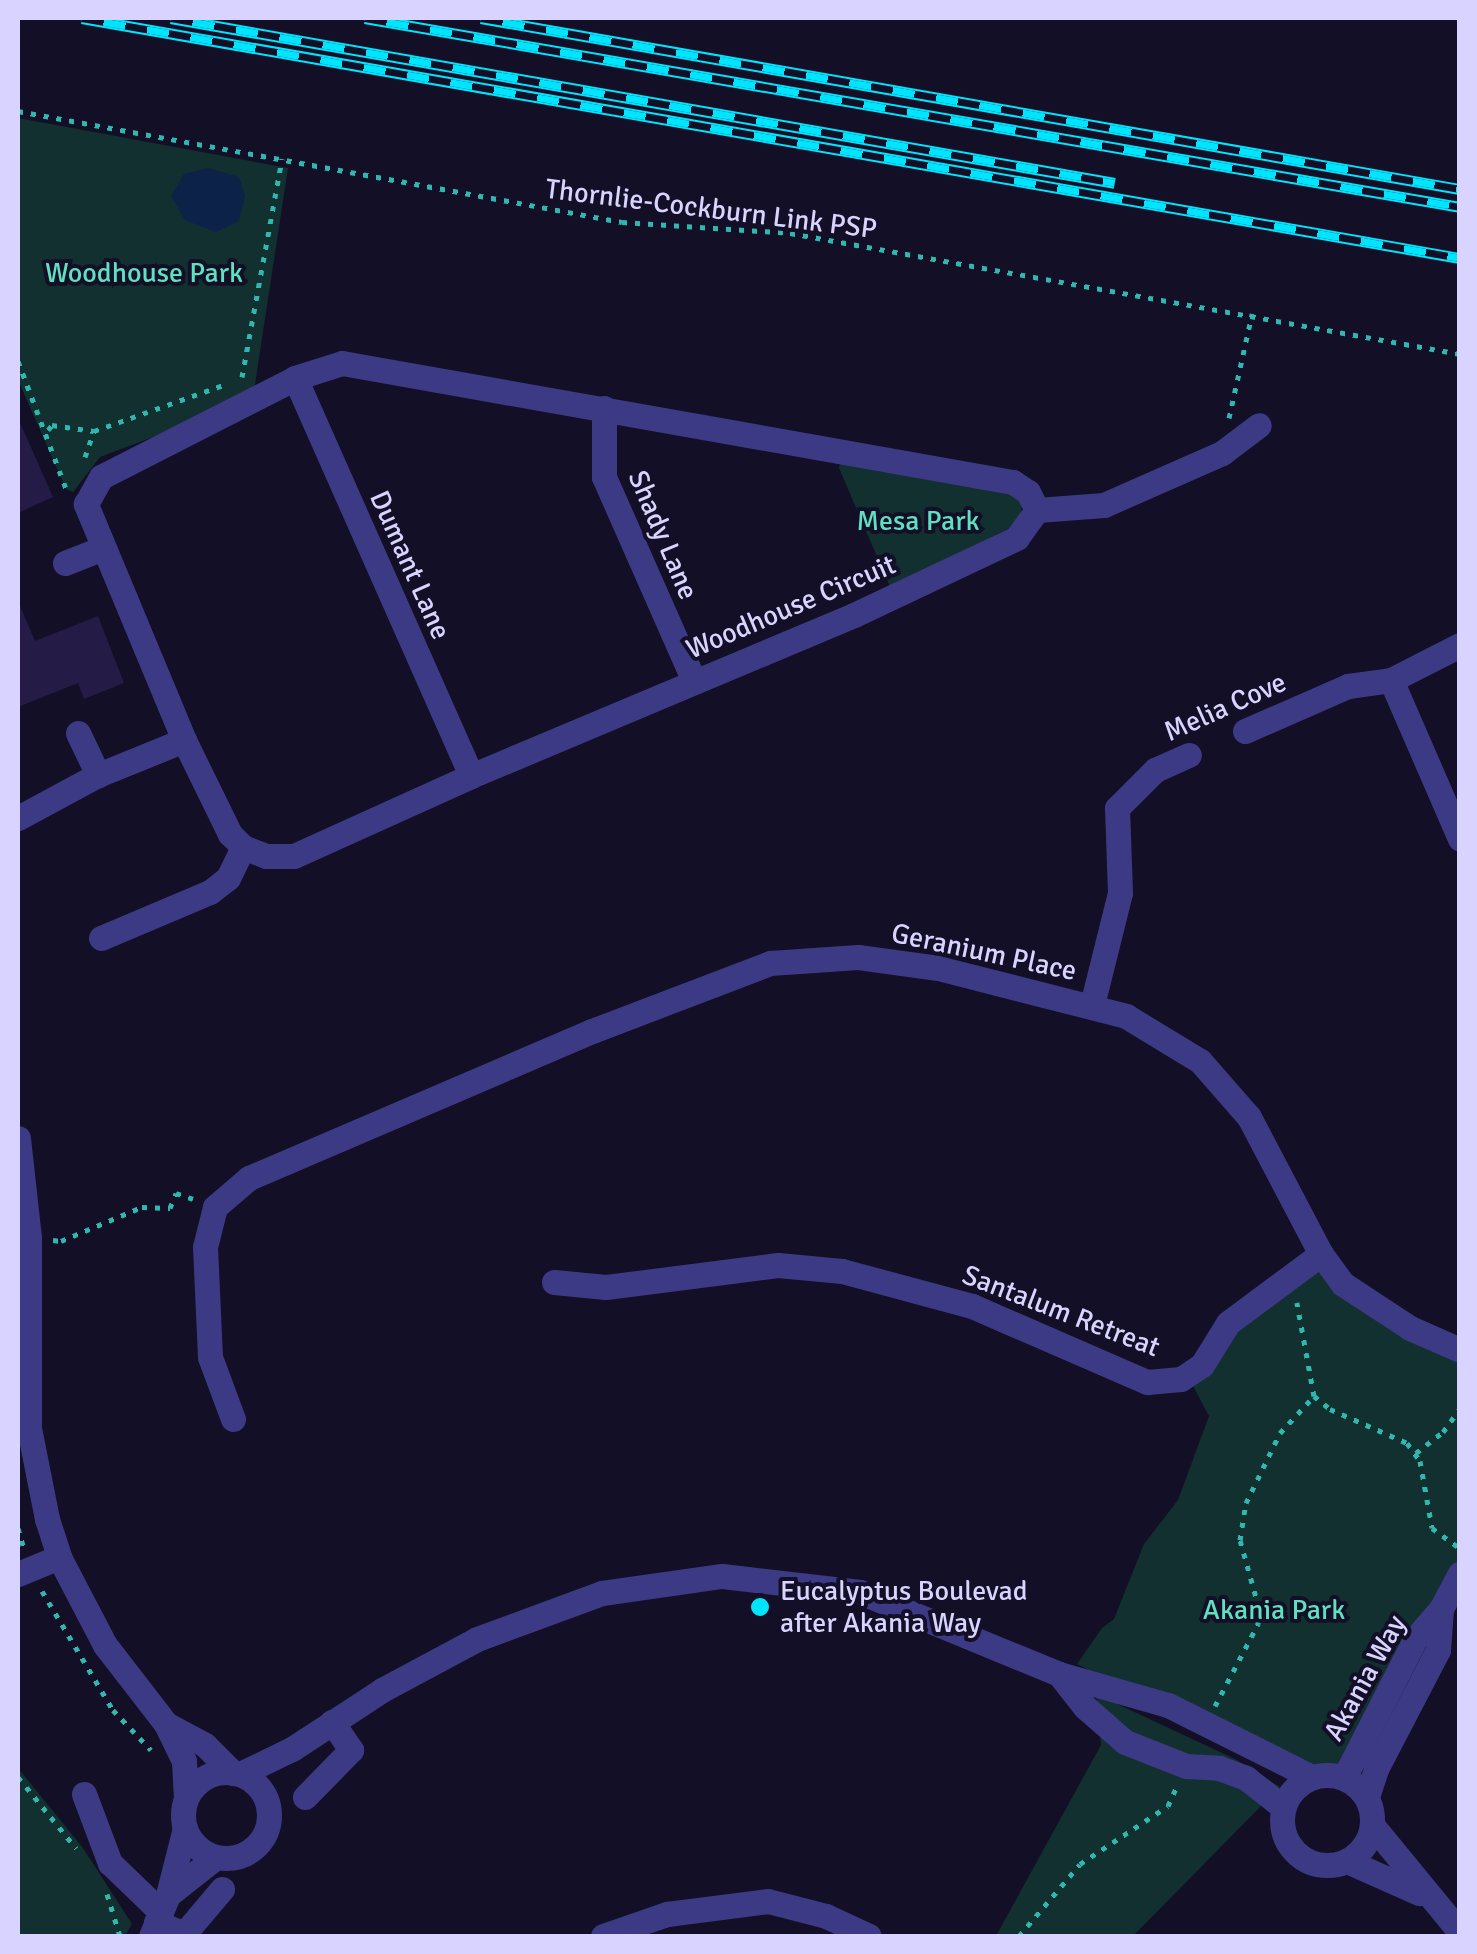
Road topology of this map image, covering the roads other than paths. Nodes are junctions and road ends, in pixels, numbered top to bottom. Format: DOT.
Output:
graph roads {
  1 [pos="294,378"];
  2 [pos="604,408"];
  3 [pos="1259,425"];
  4 [pos="1037,510"];
  5 [pos="103,548"];
  6 [pos="65,563"];
  7 [pos="1460,645"];
  8 [pos="1390,680"];
  9 [pos="694,682"];
  10 [pos="1245,731"];
  11 [pos="78,733"];
  12 [pos="184,740"];
  13 [pos="1189,755"];
  14 [pos="98,775"];
  15 [pos="471,776"];
  16 [pos="18,818"];
  17 [pos="1460,839"];
  18 [pos="244,847"];
  19 [pos="102,938"];
  20 [pos="1092,1005"];
  21 [pos="18,1138"];
  22 [pos="1321,1254"];
  23 [pos="554,1282"];
  24 [pos="1460,1350"];
  25 [pos="234,1419"];
  26 [pos="59,1557"];
  27 [pos="26,1570"];
  28 [pos="1460,1574"];
  29 [pos="1450,1614"];
  30 [pos="1059,1674"];
  31 [pos="332,1722"];
  32 [pos="166,1724"];
  33 [pos="292,1748"];
  34 [pos="236,1773"];
  35 [pos="1312,1777"];
  36 [pos="1344,1778"];
  37 [pos="84,1794"];
  38 [pos="1367,1797"];
  39 [pos="186,1798"];
  40 [pos="304,1798"];
  41 [pos="268,1801"];
  42 [pos="1283,1807"];
  43 [pos="1372,1826"];
  44 [pos="185,1828"];
  45 [pos="216,1857"];
  46 [pos="1347,1862"];
  47 [pos="222,1889"];
  48 [pos="1432,1901"];
  49 [pos="159,1916"];
  50 [pos="1460,1932"];
  51 [pos="603,1936"];
  52 [pos="869,1936"];
  1 -- 2 [label="street"];
  1 -- 5 [label="street"];
  1 -- 15 [label="street, Dumant Lane"];
  2 -- 4 [label="street"];
  2 -- 9 [label="street, Shady Lane"];
  3 -- 4 [label="street"];
  4 -- 9 [label="street, Woodhouse Circuit"];
  5 -- 6 [label="street"];
  5 -- 12 [label="street"];
  7 -- 8 [label="street, Melia Cove"];
  8 -- 10 [label="street, Melia Cove"];
  8 -- 17 [label="street"];
  9 -- 15 [label="street, Woodhouse Circuit"];
  11 -- 14 [label="street"];
  12 -- 14 [label="street"];
  12 -- 18 [label="street"];
  13 -- 20 [label="street, Melia Cove"];
  14 -- 16 [label="street"];
  15 -- 18 [label="street, Woodhouse Circuit"];
  18 -- 19 [label="street"];
  20 -- 22 [label="street, Geranium Place"];
  20 -- 25 [label="street, Geranium Place"];
  21 -- 26 [label="street"];
  22 -- 23 [label="street, Santalum Retreat"];
  22 -- 24 [label="street, Geranium Place"];
  26 -- 27 [label="street"];
  26 -- 32 [label="street"];
  28 -- 29 [label="street, Akania Way"];
  29 -- 36 [label="street, Akania Way"];
  29 -- 38 [label="street, Akania Way"];
  30 -- 31 [label="street"];
  30 -- 35 [label="street"];
  30 -- 42 [label="street"];
  31 -- 33 [label="street"];
  31 -- 40 [label="street"];
  32 -- 34 [label="street"];
  32 -- 39 [label="street"];
  33 -- 34 [label="street"];
  33 -- 41 [label="street"];
  34 -- 39 [label="street"];
  34 -- 41 [label="street"];
  35 -- 36 [label="street"];
  35 -- 42 [label="street"];
  36 -- 38 [label="street"];
  37 -- 49 [label="street"];
  38 -- 43 [label="street"];
  39 -- 44 [label="street"];
  41 -- 45 [label="street"];
  42 -- 46 [label="street"];
  43 -- 46 [label="street"];
  43 -- 48 [label="street"];
  44 -- 45 [label="street"];
  44 -- 49 [label="street"];
  45 -- 49 [label="street"];
  46 -- 48 [label="street"];
  47 -- 49 [label="street"];
  48 -- 50 [label="street"];
  51 -- 52 [label="street"];
}
